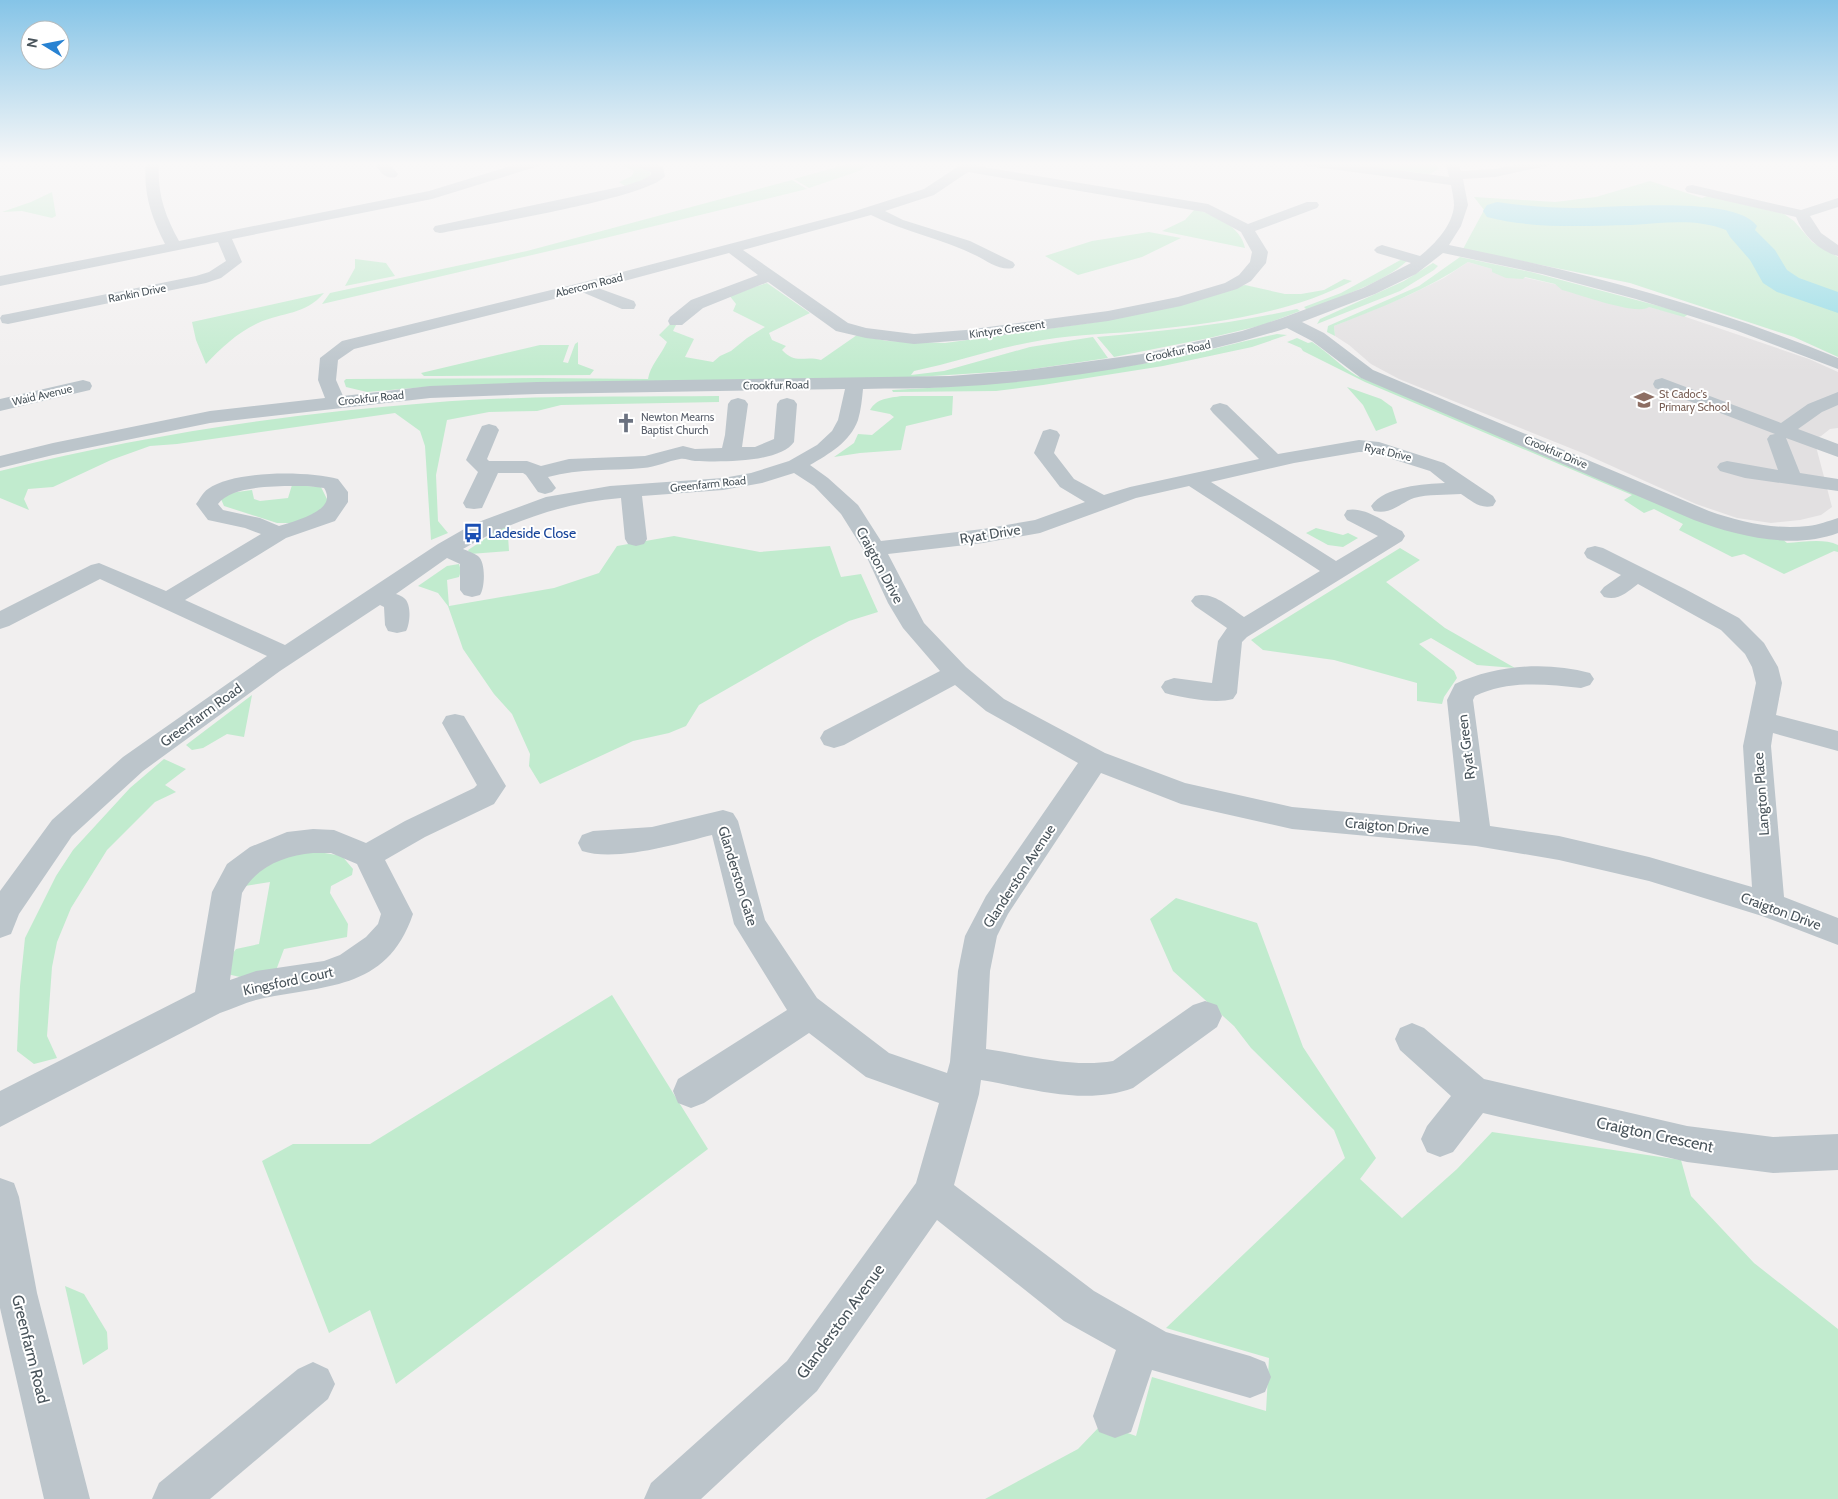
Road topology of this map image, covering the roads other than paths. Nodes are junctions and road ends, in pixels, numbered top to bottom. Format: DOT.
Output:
graph roads {
  1 [pos="167,232"];
  2 [pos="244,232"];
  3 [pos="791,232"];
  4 [pos="928,232"];
  5 [pos="1249,232"];
  6 [pos="1450,232"];
  7 [pos="1811,232"];
  8 [pos="223,236"];
  9 [pos="174,246"];
  10 [pos="1009,247"];
  11 [pos="731,248"];
  12 [pos="1440,248"];
  13 [pos="1382,250"];
  14 [pos="1838,251"];
  15 [pos="986,254"];
  16 [pos="1422,261"];
  17 [pos="1007,265"];
  18 [pos="770,276"];
  19 [pos="0,281"];
  20 [pos="584,287"];
  21 [pos="628,305"];
  22 [pos="8,320"];
  23 [pos="676,321"];
  24 [pos="1288,322"];
  25 [pos="1838,364"];
  26 [pos="854,384"];
  27 [pos="1662,384"];
  28 [pos="83,385"];
  29 [pos="1838,398"];
  30 [pos="336,401"];
  31 [pos="738,404"];
  32 [pos="787,404"];
  33 [pos="0,405"];
  34 [pos="1220,409"];
  35 [pos="489,430"];
  36 [pos="1781,434"];
  37 [pos="1050,435"];
  38 [pos="1838,451"];
  39 [pos="730,454"];
  40 [pos="0,462"];
  41 [pos="1274,462"];
  42 [pos="796,465"];
  43 [pos="490,467"];
  44 [pos="1727,467"];
  45 [pos="536,474"];
  46 [pos="1791,478"];
  47 [pos="1194,480"];
  48 [pos="1838,485"];
  49 [pos="1467,487"];
  50 [pos="631,490"];
  51 [pos="1485,501"];
  52 [pos="554,502"];
  53 [pos="474,503"];
  54 [pos="1103,504"];
  55 [pos="1382,506"];
  56 [pos="1356,515"];
  57 [pos="1836,529"];
  58 [pos="278,533"];
  59 [pos="636,539"];
  60 [pos="446,549"];
  61 [pos="874,549"];
  62 [pos="1595,553"];
  63 [pos="74,558"];
  64 [pos="99,570"];
  65 [pos="1336,571"];
  66 [pos="1637,574"];
  67 [pos="472,590"];
  68 [pos="1612,592"];
  69 [pos="379,596"];
  70 [pos="1203,601"];
  71 [pos="167,602"];
  72 [pos="0,621"];
  73 [pos="397,625"];
  74 [pos="1236,634"];
  75 [pos="286,655"];
  76 [pos="957,673"];
  77 [pos="1581,679"];
  78 [pos="1174,687"];
  79 [pos="1763,721"];
  80 [pos="455,723"];
  81 [pos="834,738"];
  82 [pos="1838,741"];
  83 [pos="1095,760"];
  84 [pos="1476,835"];
  85 [pos="593,842"];
  86 [pos="368,856"];
  87 [pos="1768,905"];
  88 [pos="1,915"];
  89 [pos="1838,932"];
  90 [pos="210,1001"];
  91 [pos="811,1014"];
  92 [pos="1205,1016"];
  93 [pos="1412,1040"];
  94 [pos="965,1078"];
  95 [pos="691,1091"];
  96 [pos="1474,1094"];
  97 [pos="0,1110"];
  98 [pos="1440,1139"];
  99 [pos="1838,1152"];
  100 [pos="933,1193"];
  101 [pos="0,1197"];
  102 [pos="8,1298"];
  103 [pos="1140,1341"];
  104 [pos="1250,1377"];
  105 [pos="313,1384"];
  106 [pos="1115,1416"];
  107 [pos="68,1499"];
  108 [pos="175,1499"];
  109 [pos="667,1499"];
  1 -- 9 [label="street"];
  2 -- 8 [label="street"];
  3 -- 11 [label="street, Abercorn Road"];
  4 -- 15 [label="street"];
  5 -- 18 [label="street, Kintyre Crescent"];
  6 -- 12 [label="street, Crookfur Road"];
  7 -- 14 [label="street"];
  8 -- 9 [label="street"];
  8 -- 22 [label="street, Rankin Drive"];
  9 -- 19 [label="street"];
  10 -- 15 [label="street"];
  11 -- 18 [label="street, Kintyre Crescent"];
  11 -- 20 [label="street, Abercorn Road"];
  12 -- 16 [label="street, Crookfur Road"];
  12 -- 25 [label="street"];
  13 -- 16 [label="street"];
  15 -- 17 [label="street"];
  16 -- 24 [label="street, Crookfur Road"];
  18 -- 23 [label="street"];
  20 -- 21 [label="street"];
  20 -- 30 [label="street, Abercorn Road"];
  24 -- 26 [label="street, Crookfur Road"];
  24 -- 57 [label="street, Crookfur Drive"];
  26 -- 30 [label="street, Crookfur Road"];
  26 -- 42 [label="street, Greenfarm Road"];
  27 -- 36 [label="street"];
  28 -- 33 [label="street, Waid Avenue"];
  29 -- 36 [label="street"];
  30 -- 40 [label="street, Crookfur Road"];
  31 -- 39 [label="street"];
  32 -- 39 [label="street"];
  34 -- 41 [label="street"];
  35 -- 43 [label="street"];
  36 -- 38 [label="street"];
  36 -- 46 [label="street"];
  37 -- 54 [label="street"];
  39 -- 45 [label="street"];
  41 -- 47 [label="street, Ryat Drive"];
  41 -- 49 [label="street, Ryat Drive"];
  42 -- 50 [label="street, Greenfarm Road"];
  42 -- 61 [label="street, Craigton Drive"];
  43 -- 45 [label="street"];
  43 -- 53 [label="street"];
  44 -- 46 [label="street"];
  45 -- 52 [label="street"];
  46 -- 48 [label="street"];
  47 -- 54 [label="street, Ryat Drive"];
  47 -- 65 [label="street"];
  49 -- 51 [label="street, Ryat Drive"];
  49 -- 55 [label="street"];
  50 -- 52 [label="street, Greenfarm Road"];
  50 -- 59 [label="street"];
  52 -- 60 [label="street, Greenfarm Road"];
  54 -- 61 [label="street, Ryat Drive"];
  56 -- 65 [label="street"];
  58 -- 58 [label="street"];
  58 -- 71 [label="street"];
  60 -- 67 [label="street"];
  60 -- 69 [label="street, Greenfarm Road"];
  61 -- 76 [label="street, Craigton Drive"];
  62 -- 66 [label="street, Langton Place"];
  63 -- 64 [label="street"];
  64 -- 71 [label="street"];
  64 -- 72 [label="street"];
  65 -- 74 [label="street"];
  66 -- 68 [label="street"];
  66 -- 79 [label="street, Langton Place"];
  69 -- 73 [label="street"];
  69 -- 75 [label="street, Greenfarm Road"];
  70 -- 74 [label="street"];
  71 -- 75 [label="street"];
  74 -- 78 [label="street"];
  75 -- 88 [label="street, Greenfarm Road"];
  76 -- 81 [label="street"];
  76 -- 83 [label="street, Craigton Drive"];
  77 -- 84 [label="street, Ryat Green"];
  79 -- 82 [label="street"];
  79 -- 87 [label="street, Langton Place"];
  80 -- 86 [label="street"];
  83 -- 84 [label="street, Craigton Drive"];
  83 -- 94 [label="street, Glanderston Avenue"];
  84 -- 87 [label="street, Craigton Drive"];
  85 -- 91 [label="street, Glanderston Gate"];
  86 -- 90 [label="street"];
  86 -- 90 [label="street, Kingsford Court"];
  87 -- 89 [label="street, Craigton Drive"];
  90 -- 97 [label="street, Kingsford Court"];
  91 -- 94 [label="street, Glanderston Gate"];
  91 -- 95 [label="street"];
  92 -- 94 [label="street"];
  93 -- 96 [label="street, Craigton Crescent"];
  94 -- 100 [label="street, Glanderston Avenue"];
  96 -- 98 [label="street"];
  96 -- 99 [label="street, Craigton Crescent"];
  100 -- 103 [label="street"];
  100 -- 109 [label="street, Glanderston Avenue"];
  101 -- 102 [label="street, Greenfarm Road"];
  102 -- 107 [label="street, Greenfarm Road"];
  103 -- 104 [label="street"];
  103 -- 106 [label="street"];
  105 -- 108 [label="street"];
}
